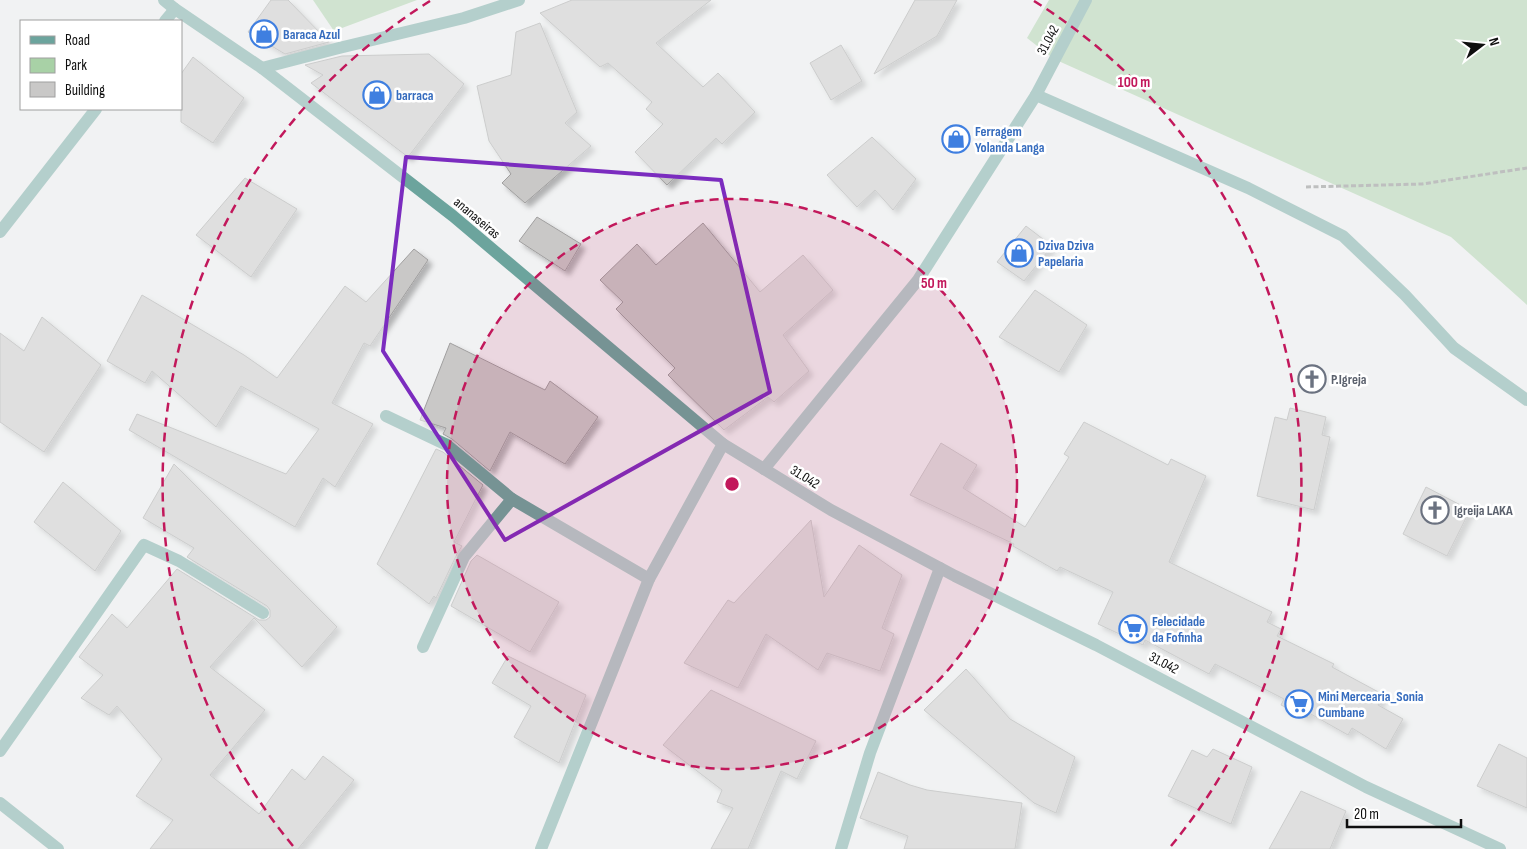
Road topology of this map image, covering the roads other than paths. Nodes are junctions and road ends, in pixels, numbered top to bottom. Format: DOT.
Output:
graph roads {
  1 [pos="164,0"];
  2 [pos="519,0"];
  3 [pos="1086,0"];
  4 [pos="174,9"];
  5 [pos="166,20"];
  6 [pos="262,68"];
  7 [pos="1036,95"];
  8 [pos="95,110"];
  9 [pos="0,232"];
  10 [pos="1527,400"];
  11 [pos="386,416"];
  12 [pos="723,444"];
  13 [pos="764,469"];
  14 [pos="512,499"];
  15 [pos="940,568"];
  16 [pos="649,578"];
  17 [pos="263,613"];
  18 [pos="423,647"];
  19 [pos="0,751"];
  20 [pos="0,803"];
  21 [pos="58,849"];
  22 [pos="541,849"];
  23 [pos="841,849"];
  24 [pos="1500,849"];
  1 -- 4 [label="street, ananaseiras"];
  2 -- 6 [label="street"];
  3 -- 7 [label="street, 31.042"];
  4 -- 5 [label="street"];
  4 -- 6 [label="street, ananaseiras"];
  6 -- 12 [label="street, ananaseiras"];
  7 -- 10 [label="street"];
  7 -- 13 [label="street, 31.042"];
  8 -- 9 [label="street"];
  11 -- 14 [label="street"];
  12 -- 13 [label="street, ananaseiras"];
  12 -- 16 [label="street"];
  13 -- 15 [label="street, 31.042"];
  14 -- 16 [label="street"];
  14 -- 18 [label="street"];
  15 -- 23 [label="street"];
  15 -- 24 [label="street, 31.042"];
  16 -- 22 [label="street"];
  17 -- 19 [label="street"];
  20 -- 21 [label="street"];
}
